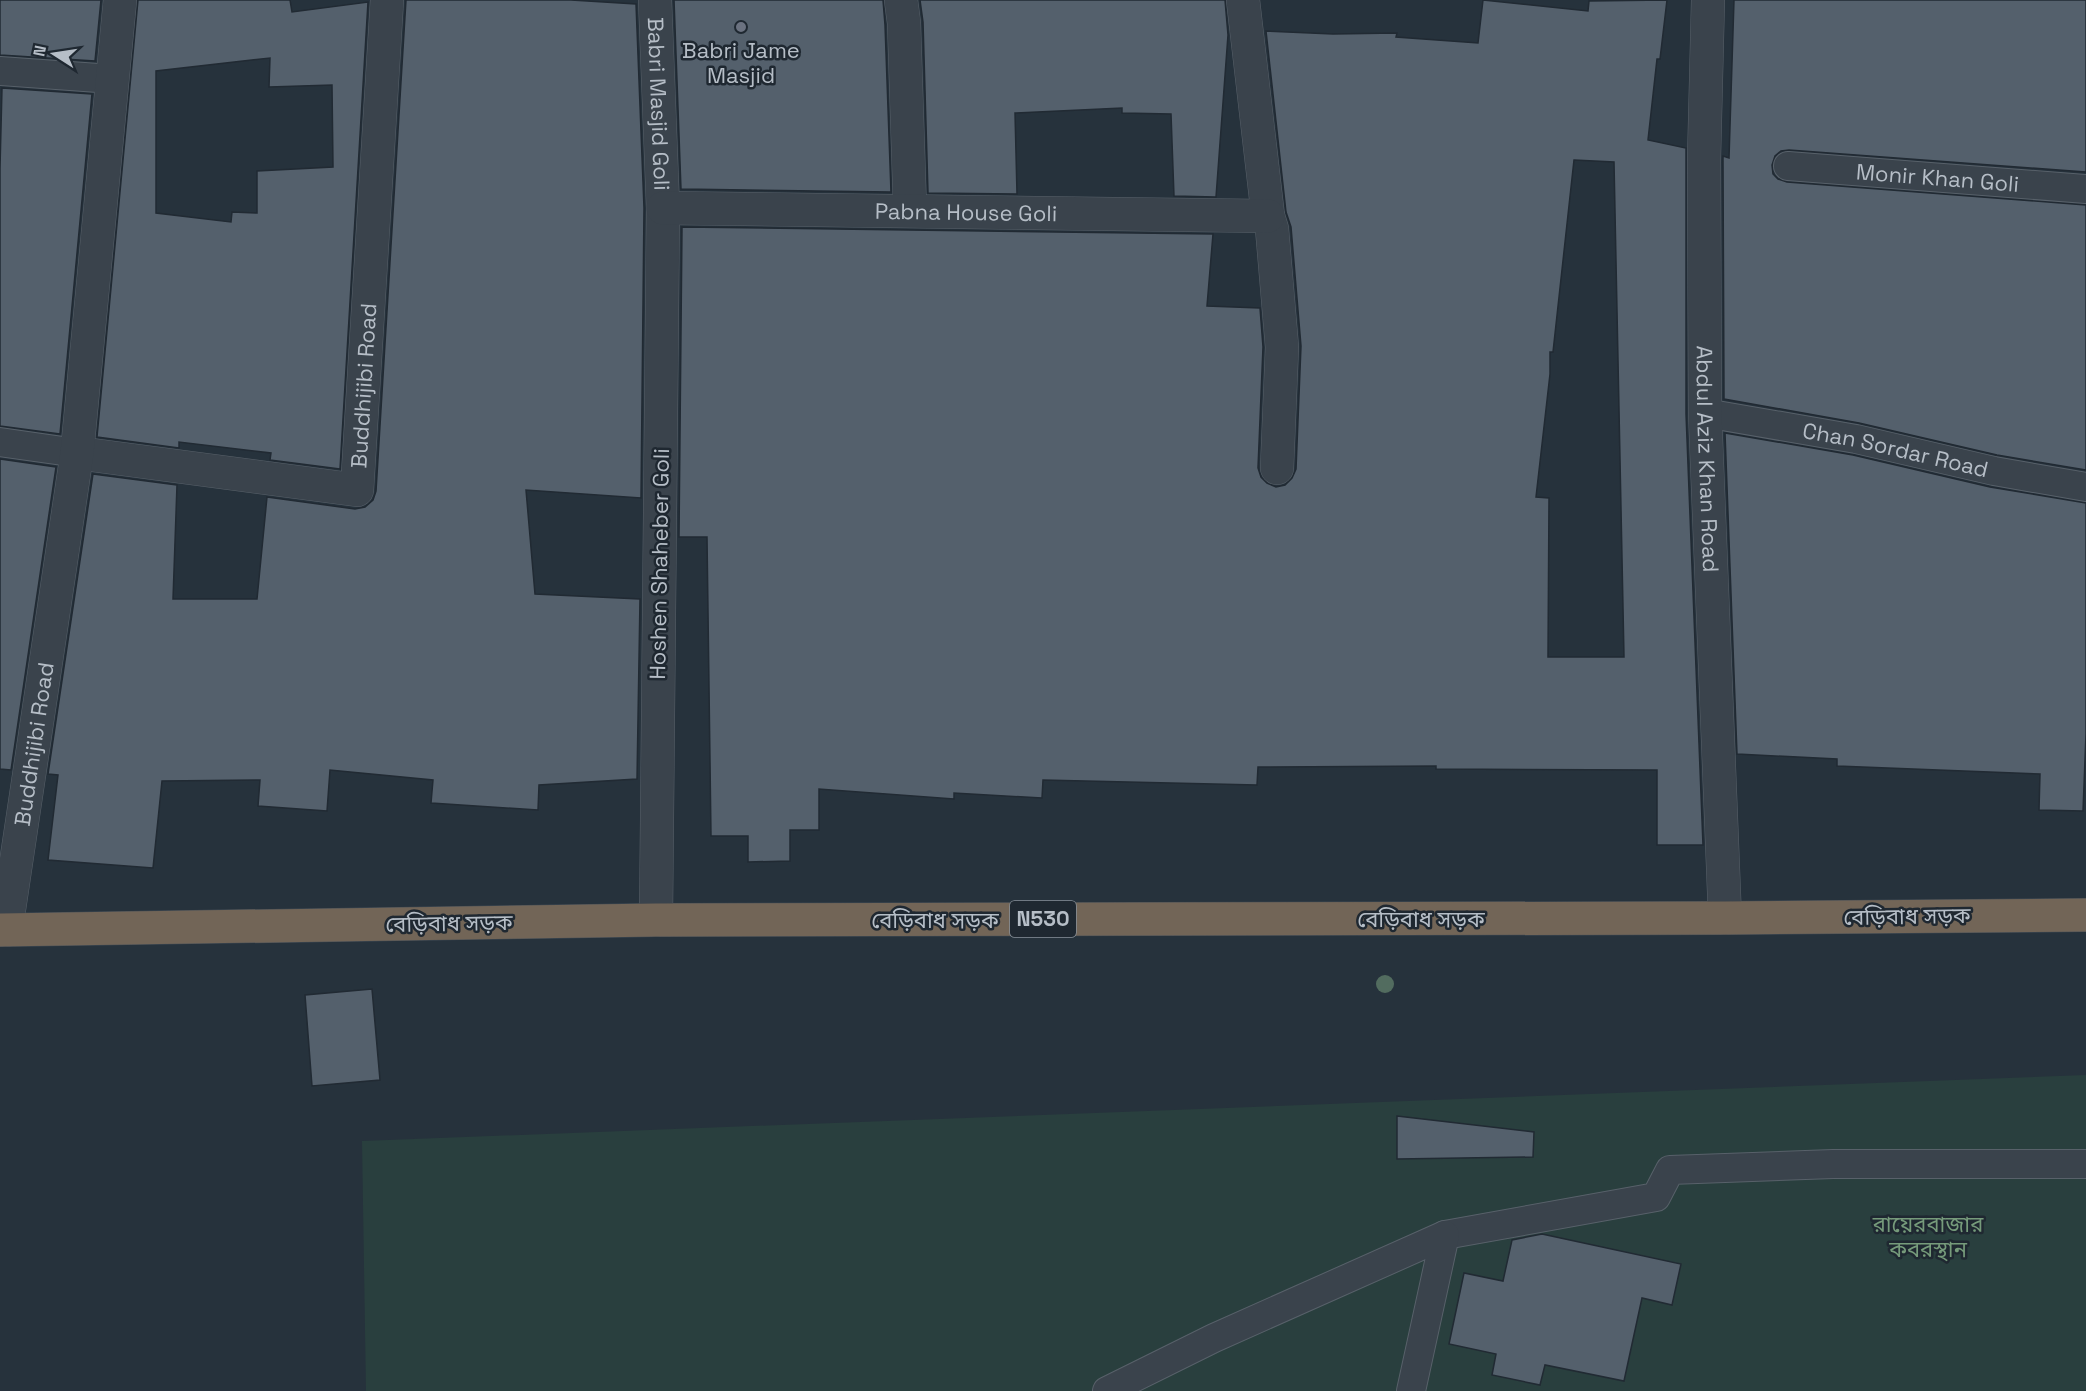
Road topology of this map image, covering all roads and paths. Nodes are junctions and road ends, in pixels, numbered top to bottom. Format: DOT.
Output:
graph roads {
  1 [pos="120,0"];
  2 [pos="387,0"];
  3 [pos="655,0"];
  4 [pos="902,0"];
  5 [pos="1243,0"];
  6 [pos="1708,0"];
  7 [pos="0,71"];
  8 [pos="112,80"];
  9 [pos="1788,166"];
  10 [pos="2086,189"];
  11 [pos="663,208"];
  12 [pos="910,210"];
  13 [pos="1268,216"];
  14 [pos="1705,412"];
  15 [pos="0,442"];
  16 [pos="77,453"];
  17 [pos="1277,468"];
  18 [pos="2086,487"];
  19 [pos="2086,915"];
  20 [pos="1725,918"];
  21 [pos="656,920"];
  22 [pos="3,930"];
  23 [pos="2086,1164"];
  24 [pos="1445,1235"];
  25 [pos="1107,1391"];
  26 [pos="1411,1391"];
  1 -- 8 [label="street, Buddhijibi Road"];
  2 -- 16 [label="street, Buddhijibi Road"];
  3 -- 11 [label="street, Babri Masjid Goli"];
  4 -- 12 [label="street"];
  5 -- 13 [label="street"];
  6 -- 14 [label="street, Abdul Aziz Khan Road"];
  7 -- 8 [label="lane"];
  8 -- 16 [label="street, Buddhijibi Road"];
  9 -- 10 [label="lane, Monir Khan Goli"];
  11 -- 12 [label="street, Pabna House Goli"];
  11 -- 21 [label="street, Hoshen Shaheber Goli"];
  12 -- 13 [label="street, Pabna House Goli"];
  13 -- 17 [label="street"];
  14 -- 18 [label="lane, Chan Sordar Road"];
  14 -- 20 [label="street, Abdul Aziz Khan Road"];
  15 -- 16 [label="lane"];
  16 -- 22 [label="street, Buddhijibi Road"];
  19 -- 20 [label="highway, বেড়িবাধ সড়ক / N530"];
  20 -- 21 [label="highway, বেড়িবাধ সড়ক / N530"];
  21 -- 22 [label="highway, বেড়িবাধ সড়ক / N530"];
  23 -- 24 [label="lane"];
  24 -- 25 [label="lane"];
  24 -- 26 [label="lane"];
}
